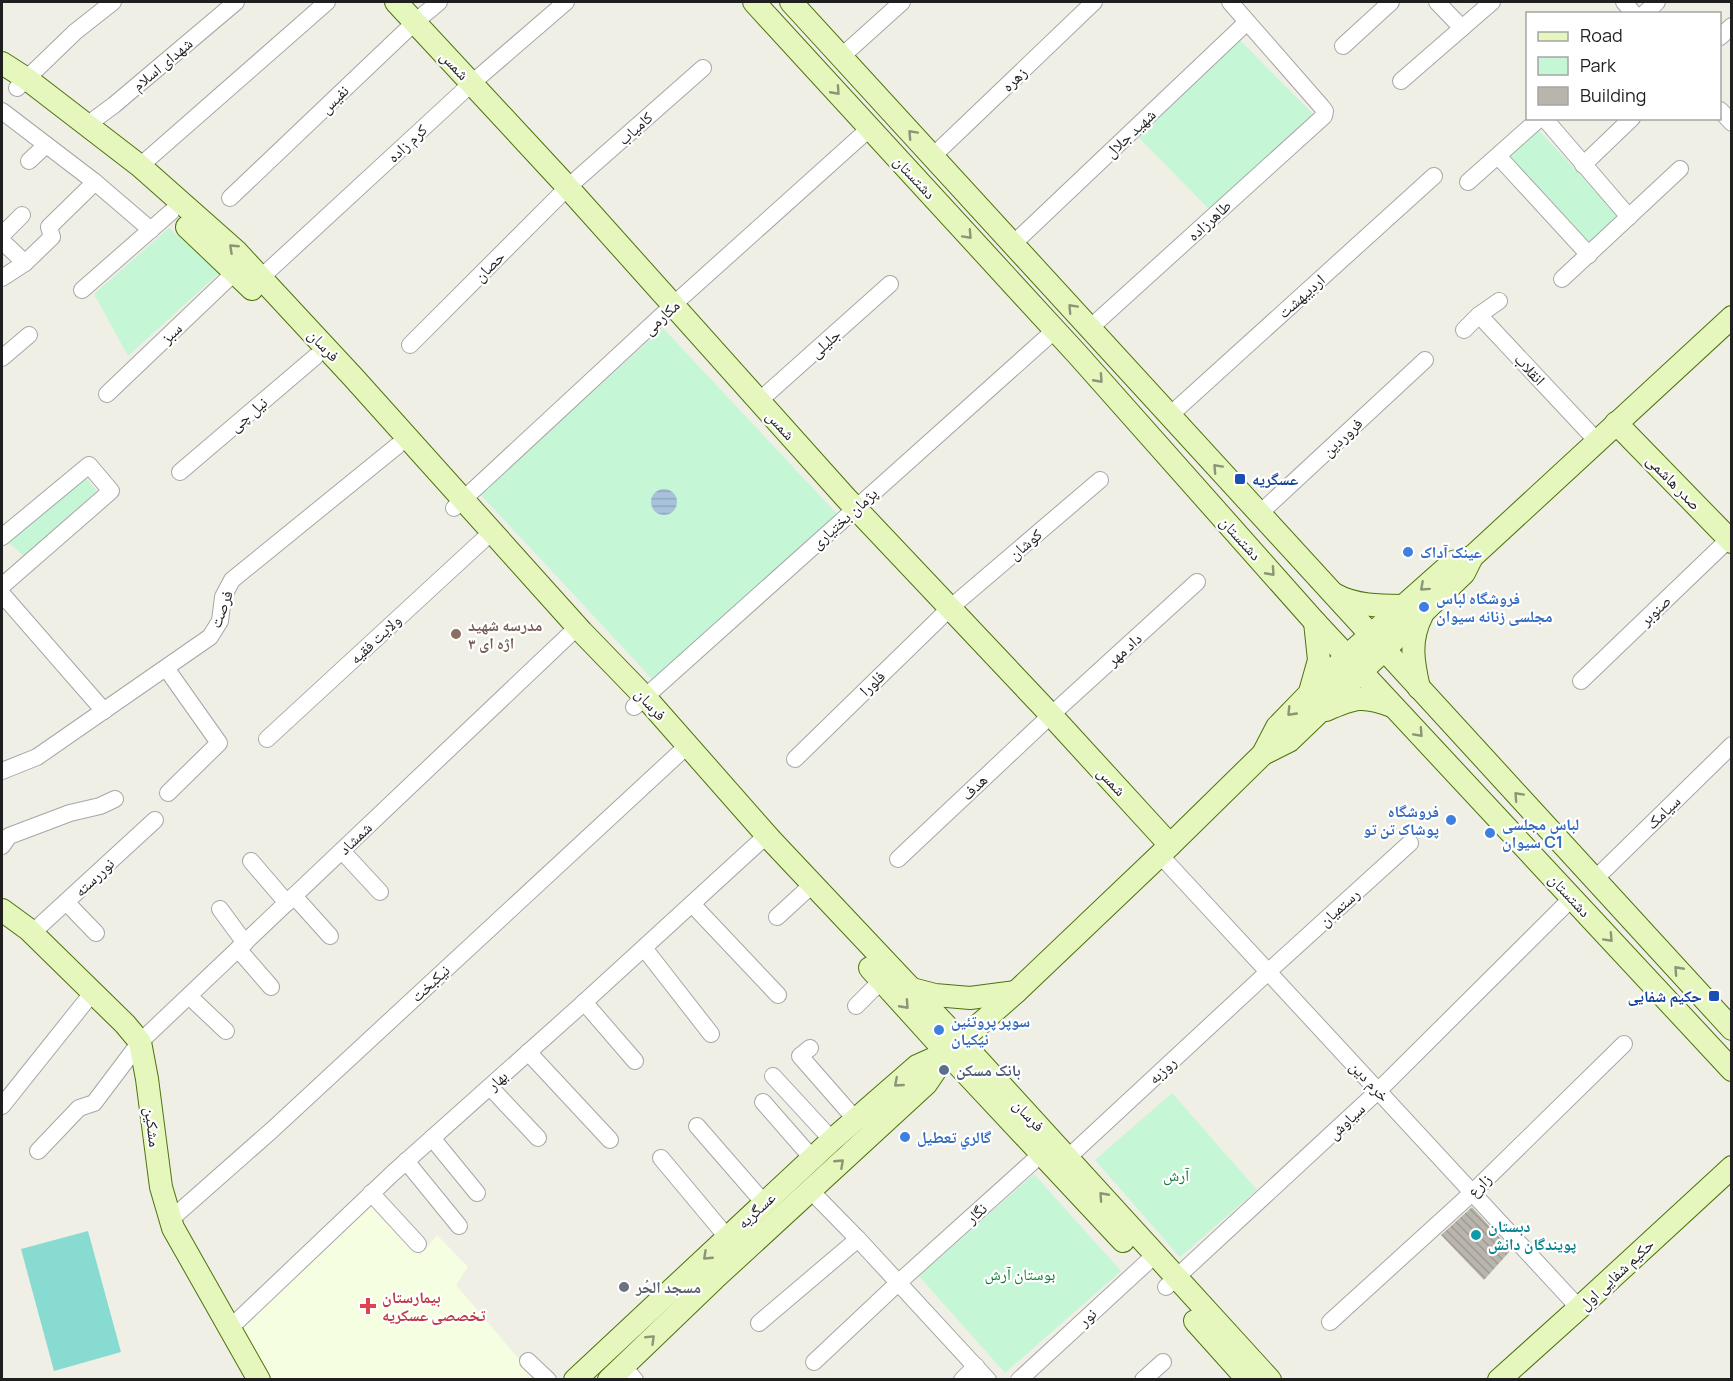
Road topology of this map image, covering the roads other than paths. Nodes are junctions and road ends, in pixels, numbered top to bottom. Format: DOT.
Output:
graph roads {
  1 [pos="113,2"];
  2 [pos="236,2"];
  3 [pos="327,2"];
  4 [pos="396,2"];
  5 [pos="439,2"];
  6 [pos="566,2"];
  7 [pos="754,2"];
  8 [pos="790,2"];
  9 [pos="902,2"];
  10 [pos="1095,2"];
  11 [pos="1230,2"];
  12 [pos="1391,2"];
  13 [pos="1437,2"];
  14 [pos="1492,2"];
  15 [pos="415,22"];
  16 [pos="1247,22"];
  17 [pos="1462,28"];
  18 [pos="1343,46"];
  19 [pos="834,49"];
  20 [pos="808,61"];
  21 [pos="2,63"];
  22 [pos="703,68"];
  23 [pos="15,81"];
  24 [pos="1401,81"];
  25 [pos="472,83"];
  26 [pos="2,111"];
  27 [pos="1538,120"];
  28 [pos="1546,120"];
  29 [pos="1630,120"];
  30 [pos="87,125"];
  31 [pos="870,128"];
  32 [pos="46,145"];
  33 [pos="933,156"];
  34 [pos="1498,156"];
  35 [pos="29,161"];
  36 [pos="1583,165"];
  37 [pos="140,166"];
  38 [pos="1680,170"];
  39 [pos="1434,176"];
  40 [pos="95,182"];
  41 [pos="1468,182"];
  42 [pos="568,188"];
  43 [pos="230,198"];
  44 [pos="171,212"];
  45 [pos="22,215"];
  46 [pos="1629,216"];
  47 [pos="151,230"];
  48 [pos="2,235"];
  49 [pos="2,241"];
  50 [pos="1013,244"];
  51 [pos="1589,255"];
  52 [pos="25,263"];
  53 [pos="2,278"];
  54 [pos="249,279"];
  55 [pos="1562,279"];
  56 [pos="890,284"];
  57 [pos="82,290"];
  58 [pos="1499,301"];
  59 [pos="673,305"];
  60 [pos="1479,315"];
  61 [pos="1731,317"];
  62 [pos="1090,328"];
  63 [pos="1054,330"];
  64 [pos="1464,330"];
  65 [pos="29,335"];
  66 [pos="410,345"];
  67 [pos="315,357"];
  68 [pos="2,358"];
  69 [pos="1425,360"];
  70 [pos="107,394"];
  71 [pos="759,401"];
  72 [pos="1169,416"];
  73 [pos="1616,423"];
  74 [pos="1597,441"];
  75 [pos="397,446"];
  76 [pos="180,472"];
  77 [pos="1100,480"];
  78 [pos="459,504"];
  79 [pos="856,508"];
  80 [pos="1259,514"];
  81 [pos="2,537"];
  82 [pos="483,540"];
  83 [pos="1730,540"];
  84 [pos="1197,582"];
  85 [pos="2,586"];
  86 [pos="1332,593"];
  87 [pos="2,594"];
  88 [pos="950,608"];
  89 [pos="1413,609"];
  90 [pos="1316,622"];
  91 [pos="569,635"];
  92 [pos="1377,643"];
  93 [pos="1354,664"];
  94 [pos="166,668"];
  95 [pos="1581,681"];
  96 [pos="1419,689"];
  97 [pos="1310,693"];
  98 [pos="640,702"];
  99 [pos="1394,707"];
  100 [pos="104,711"];
  101 [pos="1051,715"];
  102 [pos="1317,715"];
  103 [pos="267,739"];
  104 [pos="1731,745"];
  105 [pos="683,750"];
  106 [pos="1263,754"];
  107 [pos="795,759"];
  108 [pos="2,771"];
  109 [pos="168,794"];
  110 [pos="115,798"];
  111 [pos="155,820"];
  112 [pos="763,839"];
  113 [pos="1410,843"];
  114 [pos="2,846"];
  115 [pos="1165,850"];
  116 [pos="342,851"];
  117 [pos="898,860"];
  118 [pos="251,861"];
  119 [pos="1595,879"];
  120 [pos="808,889"];
  121 [pos="380,892"];
  122 [pos="1572,898"];
  123 [pos="290,899"];
  124 [pos="66,902"];
  125 [pos="692,904"];
  126 [pos="220,909"];
  127 [pos="2,910"];
  128 [pos="777,917"];
  129 [pos="32,933"];
  130 [pos="96,933"];
  131 [pos="330,936"];
  132 [pos="241,946"];
  133 [pos="644,948"];
  134 [pos="1269,971"];
  135 [pos="882,980"];
  136 [pos="271,987"];
  137 [pos="912,989"];
  138 [pos="93,992"];
  139 [pos="1016,992"];
  140 [pos="778,995"];
  141 [pos="189,996"];
  142 [pos="584,1002"];
  143 [pos="856,1006"];
  144 [pos="1731,1029"];
  145 [pos="226,1031"];
  146 [pos="711,1034"];
  147 [pos="140,1042"];
  148 [pos="1624,1044"];
  149 [pos="954,1047"];
  150 [pos="810,1048"];
  151 [pos="528,1052"];
  152 [pos="635,1061"];
  153 [pos="1731,1070"];
  154 [pos="773,1076"];
  155 [pos="490,1087"];
  156 [pos="1379,1090"];
  157 [pos="763,1102"];
  158 [pos="2,1106"];
  159 [pos="856,1120"];
  160 [pos="698,1126"];
  161 [pos="432,1138"];
  162 [pos="538,1138"];
  163 [pos="610,1140"];
  164 [pos="832,1140"];
  165 [pos="38,1151"];
  166 [pos="1055,1156"];
  167 [pos="661,1158"];
  168 [pos="812,1158"];
  169 [pos="406,1161"];
  170 [pos="1731,1167"];
  171 [pos="811,1191"];
  172 [pos="1473,1192"];
  173 [pos="371,1193"];
  174 [pos="477,1193"];
  175 [pos="764,1203"];
  176 [pos="170,1220"];
  177 [pos="459,1226"];
  178 [pos="727,1237"];
  179 [pos="858,1239"];
  180 [pos="418,1244"];
  181 [pos="1150,1259"];
  182 [pos="1171,1282"];
  183 [pos="898,1283"];
  184 [pos="1579,1308"];
  185 [pos="1330,1322"];
  186 [pos="759,1323"];
  187 [pos="230,1328"];
  188 [pos="528,1361"];
  189 [pos="814,1362"];
  190 [pos="1163,1362"];
  191 [pos="976,1366"];
  192 [pos="622,1375"];
  193 [pos="259,1380"];
  194 [pos="548,1380"];
  195 [pos="575,1380"];
  196 [pos="962,1380"];
  197 [pos="988,1380"];
  198 [pos="1018,1380"];
  199 [pos="1143,1380"];
  200 [pos="1248,1380"];
  201 [pos="1270,1380"];
  202 [pos="1499,1380"];
  1 -- 23 [label="street"];
  2 -- 30 [label="street, شهدای اسلام"];
  3 -- 37 [label="street"];
  4 -- 15 [label="street, شمس"];
  5 -- 15 [label="street, نفیس"];
  6 -- 25 [label="street, کرم زاده"];
  7 -- 20 [label="street, دشتستان"];
  8 -- 19 [label="street, دشتستان"];
  9 -- 19 [label="street"];
  10 -- 33 [label="street, زهره"];
  11 -- 16 [label="street"];
  12 -- 18 [label="street"];
  13 -- 17 [label="street"];
  14 -- 17 [label="street"];
  15 -- 25 [label="street, شمس"];
  15 -- 43 [label="street, نفیس"];
  16 -- 50 [label="street, شهید جلال"];
  16 -- 62 [label="street, طاهرزاده"];
  17 -- 24 [label="street"];
  19 -- 20 [label="street"];
  33 -- 19 [label="street, دشتستان, one-way"];
  20 -- 31 [label="street, دشتستان, one-way"];
  21 -- 23 [label="street, فرسان"];
  22 -- 42 [label="street, کامیاب"];
  23 -- 30 [label="street, فرسان"];
  23 -- 44 [label="street, فرسان"];
  25 -- 42 [label="street, شمس"];
  25 -- 54 [label="street, کرم زاده"];
  26 -- 32 [label="street"];
  27 -- 34 [label="street"];
  28 -- 36 [label="street"];
  29 -- 36 [label="street"];
  30 -- 37 [label="street, فرسان"];
  31 -- 59 [label="street, مکارمی"];
  31 -- 63 [label="street, دشتستان, one-way"];
  32 -- 35 [label="street"];
  32 -- 40 [label="street"];
  33 -- 50 [label="street, دشتستان"];
  34 -- 41 [label="street"];
  34 -- 51 [label="street"];
  36 -- 46 [label="street"];
  54 -- 37 [label="street, فرسان, one-way"];
  38 -- 46 [label="street"];
  39 -- 72 [label="street, اردیبهشت"];
  40 -- 47 [label="street"];
  40 -- 52 [label="street"];
  42 -- 59 [label="street, شمس"];
  42 -- 66 [label="street, حصان"];
  44 -- 47 [label="street"];
  44 -- 54 [label="street, فرسان"];
  45 -- 48 [label="street"];
  46 -- 51 [label="street"];
  47 -- 57 [label="street"];
  49 -- 52 [label="street"];
  62 -- 50 [label="street, دشتستان, one-way"];
  51 -- 55 [label="street"];
  52 -- 53 [label="street"];
  54 -- 67 [label="street, فرسان"];
  54 -- 70 [label="street, سبز"];
  54 -- 78 [label="street, فرسان"];
  56 -- 71 [label="street, جلیلی"];
  58 -- 60 [label="street"];
  59 -- 71 [label="street, شمس"];
  59 -- 78 [label="street, مکارمی"];
  60 -- 64 [label="street"];
  60 -- 74 [label="street, انقلاب"];
  61 -- 73 [label="street, عسگریه"];
  62 -- 72 [label="street, دشتستان"];
  63 -- 79 [label="street, پژمان بختیاری"];
  63 -- 90 [label="street, دشتستان, one-way"];
  65 -- 68 [label="street"];
  67 -- 75 [label="street, فرسان"];
  67 -- 76 [label="street, نیل چی"];
  69 -- 80 [label="street, فروردین"];
  71 -- 79 [label="street, شمس"];
  80 -- 72 [label="street, دشتستان, one-way"];
  73 -- 74 [label="street, عسگریه"];
  73 -- 83 [label="street, صدر هاشمی"];
  74 -- 89 [label="street, عسگریه"];
  75 -- 78 [label="street, فرسان"];
  75 -- 94 [label="street, فرصت"];
  77 -- 88 [label="street, کوشان"];
  78 -- 82 [label="street, فرسان"];
  78 -- 98 [label="street, فرسان"];
  79 -- 88 [label="street, شمس"];
  79 -- 98 [label="street, پژمان بختیاری"];
  80 -- 86 [label="street, دشتستان"];
  81 -- 85 [label="street"];
  82 -- 91 [label="street, فرسان"];
  82 -- 103 [label="street, ولایت فقیه"];
  83 -- 95 [label="street, صنوبر"];
  84 -- 101 [label="street, داد مهر"];
  86 -- 89 [label="street"];
  86 -- 92 [label="street, دشتستان"];
  87 -- 100 [label="street"];
  88 -- 101 [label="street, شمس"];
  88 -- 107 [label="street, فلورا"];
  89 -- 92 [label="street, عسگریه"];
  89 -- 96 [label="street"];
  90 -- 93 [label="street, دشتستان"];
  90 -- 97 [label="street"];
  91 -- 98 [label="street, فرسان"];
  91 -- 116 [label="street, شمشاد"];
  92 -- 93 [label="street, عسگریه"];
  92 -- 96 [label="street, دشتستان"];
  93 -- 97 [label="street, عسگریه"];
  93 -- 99 [label="street, دشتستان"];
  93 -- 102 [label="street, عسگریه"];
  94 -- 100 [label="street, فرصت"];
  94 -- 109 [label="street"];
  119 -- 96 [label="street, دشتستان, one-way"];
  97 -- 106 [label="street, عسگریه, one-way"];
  98 -- 105 [label="street, فرسان"];
  99 -- 102 [label="street"];
  99 -- 122 [label="street, دشتستان, one-way"];
  100 -- 108 [label="street, فرصت"];
  101 -- 115 [label="street, شمس"];
  101 -- 117 [label="street, هدف"];
  102 -- 106 [label="street, عسگریه"];
  104 -- 119 [label="street, سیامک"];
  105 -- 112 [label="street, فرسان"];
  105 -- 176 [label="street, نیکبخت"];
  106 -- 115 [label="street, عسگریه"];
  110 -- 114 [label="street"];
  111 -- 124 [label="street, نوررسته"];
  112 -- 120 [label="street, فرسان"];
  112 -- 125 [label="street, بهار"];
  113 -- 134 [label="street, رستمیان"];
  115 -- 134 [label="street, خرم دین"];
  115 -- 139 [label="street, عسگریه"];
  116 -- 121 [label="street"];
  116 -- 123 [label="street, شمشاد"];
  118 -- 123 [label="street"];
  144 -- 119 [label="street, دشتستان, one-way"];
  120 -- 128 [label="street"];
  120 -- 135 [label="street, فرسان"];
  120 -- 137 [label="street, فرسان"];
  122 -- 153 [label="street, دشتستان, one-way"];
  122 -- 156 [label="street, سیاوش"];
  123 -- 131 [label="street"];
  123 -- 132 [label="street, شمشاد"];
  124 -- 129 [label="street, نوررسته"];
  124 -- 130 [label="street"];
  125 -- 133 [label="street, بهار"];
  125 -- 140 [label="street"];
  126 -- 132 [label="street"];
  127 -- 129 [label="street"];
  129 -- 138 [label="street"];
  132 -- 136 [label="street"];
  132 -- 141 [label="street, شمشاد"];
  133 -- 142 [label="street, بهار"];
  133 -- 146 [label="street"];
  134 -- 156 [label="street, خرم دین"];
  134 -- 166 [label="street, روزبه"];
  135 -- 143 [label="street"];
  135 -- 149 [label="street, فرسان, one-way"];
  137 -- 139 [label="street"];
  137 -- 149 [label="street, فرسان"];
  138 -- 147 [label="street"];
  138 -- 158 [label="street"];
  139 -- 149 [label="street, عسگریه"];
  141 -- 145 [label="street"];
  141 -- 147 [label="street, شمشاد"];
  142 -- 151 [label="street, بهار"];
  142 -- 152 [label="street"];
  147 -- 165 [label="street, شمشاد"];
  147 -- 176 [label="street, مشکین"];
  148 -- 172 [label="street, زارع"];
  149 -- 159 [label="street, عسگریه, one-way"];
  149 -- 166 [label="street, فرسان"];
  171 -- 149 [label="street, عسگریه, one-way"];
  150 -- 159 [label="street"];
  151 -- 155 [label="street, بهار"];
  151 -- 163 [label="street"];
  154 -- 164 [label="street"];
  155 -- 161 [label="street, بهار"];
  155 -- 162 [label="street"];
  156 -- 172 [label="street, خرم دین"];
  156 -- 182 [label="street, سیاوش"];
  157 -- 168 [label="street"];
  159 -- 164 [label="street, عسگریه"];
  160 -- 175 [label="street"];
  161 -- 169 [label="street, بهار"];
  161 -- 174 [label="street"];
  164 -- 168 [label="street, عسگریه"];
  166 -- 181 [label="street, فرسان"];
  166 -- 183 [label="street, نگار"];
  167 -- 178 [label="street"];
  168 -- 175 [label="street, عسگریه"];
  169 -- 173 [label="street, بهار"];
  169 -- 177 [label="street"];
  170 -- 184 [label="street, حکیم شفایی اول"];
  171 -- 179 [label="street"];
  192 -- 171 [label="street, عسگریه, one-way"];
  172 -- 184 [label="street, خرم دین"];
  172 -- 185 [label="street, زارع"];
  173 -- 180 [label="street"];
  173 -- 187 [label="street, بهار"];
  175 -- 178 [label="street, عسگریه"];
  176 -- 187 [label="street, مشکین"];
  178 -- 195 [label="street, عسگریه, one-way"];
  179 -- 183 [label="street"];
  179 -- 186 [label="street"];
  181 -- 182 [label="street, فرسان"];
  181 -- 198 [label="street, نور"];
  182 -- 200 [label="street, فرسان"];
  182 -- 201 [label="street, فرسان"];
  183 -- 189 [label="street, نگار"];
  183 -- 191 [label="street"];
  184 -- 202 [label="street, حکیم شفایی اول"];
  187 -- 193 [label="street, مشکین"];
  188 -- 194 [label="street"];
  190 -- 199 [label="street"];
  191 -- 196 [label="street"];
  191 -- 197 [label="street"];
}
